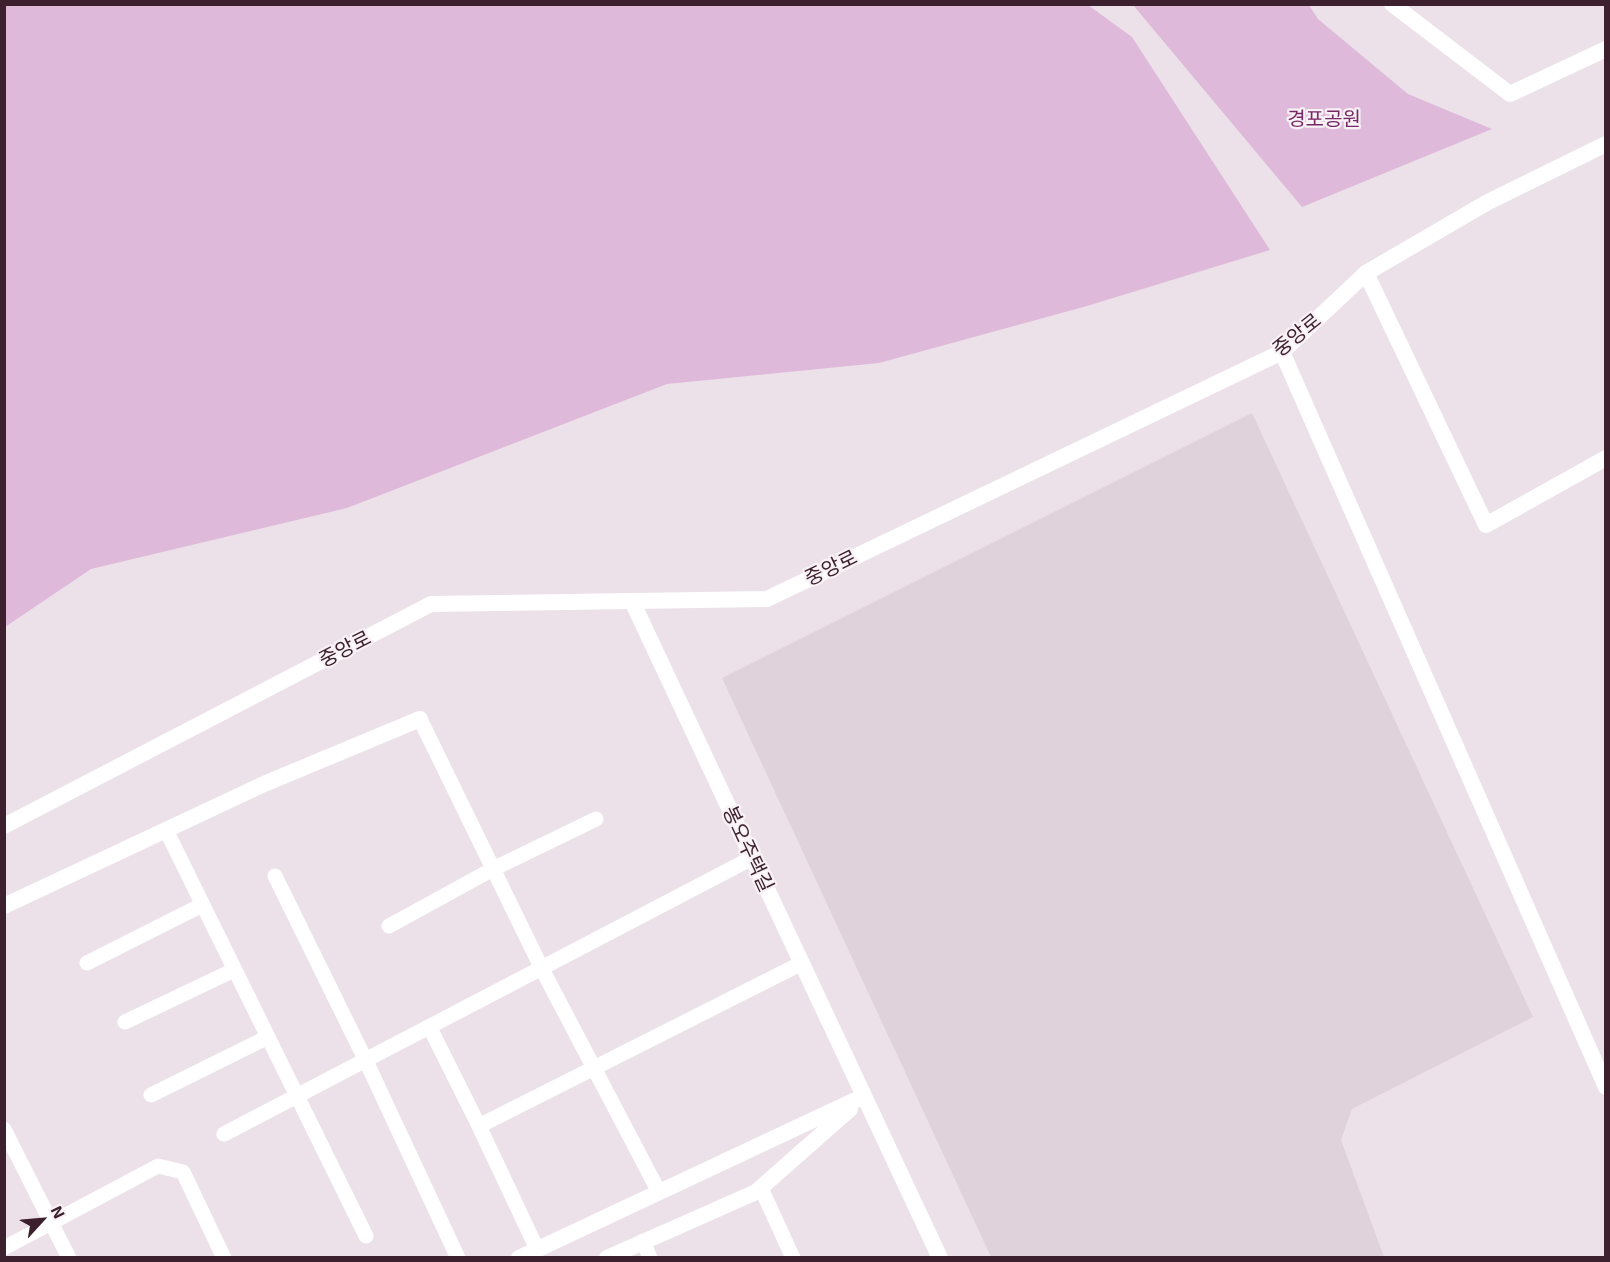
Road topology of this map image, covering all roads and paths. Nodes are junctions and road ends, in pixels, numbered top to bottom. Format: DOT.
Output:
graph roads {
  1 [pos="1392,4"];
  2 [pos="1605,49"];
  3 [pos="1605,144"];
  4 [pos="1366,273"];
  5 [pos="1282,352"];
  6 [pos="1605,458"];
  7 [pos="632,601"];
  8 [pos="420,719"];
  9 [pos="596,819"];
  10 [pos="4,826"];
  11 [pos="166,830"];
  12 [pos="752,858"];
  13 [pos="494,869"];
  14 [pos="275,876"];
  15 [pos="4,906"];
  16 [pos="202,906"];
  17 [pos="389,926"];
  18 [pos="87,963"];
  19 [pos="802,963"];
  20 [pos="542,969"];
  21 [pos="234,970"];
  22 [pos="125,1022"];
  23 [pos="430,1028"];
  24 [pos="268,1037"];
  25 [pos="366,1061"];
  26 [pos="592,1069"];
  27 [pos="1605,1087"];
  28 [pos="151,1095"];
  29 [pos="298,1096"];
  30 [pos="864,1096"];
  31 [pos="479,1126"];
  32 [pos="4,1129"];
  33 [pos="224,1134"];
  34 [pos="761,1188"];
  35 [pos="659,1192"];
  36 [pos="52,1223"];
  37 [pos="366,1236"];
  38 [pos="644,1241"];
  39 [pos="4,1248"];
  40 [pos="537,1249"];
  41 [pos="69,1257"];
  42 [pos="224,1257"];
  43 [pos="458,1257"];
  44 [pos="519,1257"];
  45 [pos="607,1257"];
  46 [pos="651,1257"];
  47 [pos="793,1257"];
  48 [pos="940,1257"];
  1 -- 2 [label="street"];
  3 -- 4 [label="street, 중앙로"];
  4 -- 5 [label="street, 중앙로"];
  4 -- 6 [label="street"];
  5 -- 7 [label="street, 중앙로"];
  5 -- 27 [label="street"];
  7 -- 10 [label="street, 중앙로"];
  7 -- 12 [label="street, 봉오주택길"];
  8 -- 11 [label="street"];
  8 -- 13 [label="lane"];
  9 -- 13 [label="lane"];
  11 -- 15 [label="street"];
  11 -- 16 [label="lane"];
  12 -- 19 [label="street, 봉오주택길"];
  12 -- 20 [label="lane"];
  13 -- 17 [label="lane"];
  13 -- 20 [label="lane"];
  14 -- 25 [label="lane"];
  16 -- 18 [label="lane"];
  16 -- 21 [label="lane"];
  19 -- 26 [label="lane"];
  19 -- 30 [label="street, 봉오주택길"];
  20 -- 23 [label="lane"];
  20 -- 26 [label="lane"];
  21 -- 22 [label="lane"];
  21 -- 24 [label="lane"];
  23 -- 25 [label="lane"];
  23 -- 31 [label="lane"];
  24 -- 28 [label="lane"];
  24 -- 29 [label="lane"];
  25 -- 29 [label="lane"];
  25 -- 43 [label="lane"];
  26 -- 31 [label="lane"];
  26 -- 35 [label="lane"];
  29 -- 33 [label="lane"];
  29 -- 37 [label="lane"];
  30 -- 34 [label="street"];
  30 -- 35 [label="street"];
  30 -- 48 [label="street, 봉오주택길"];
  31 -- 40 [label="lane"];
  32 -- 36 [label="lane"];
  34 -- 38 [label="street"];
  34 -- 47 [label="lane"];
  35 -- 40 [label="street"];
  36 -- 39 [label="lane"];
  36 -- 41 [label="lane"];
  36 -- 42 [label="lane"];
  38 -- 45 [label="street"];
  38 -- 46 [label="lane"];
  40 -- 44 [label="street"];
}
